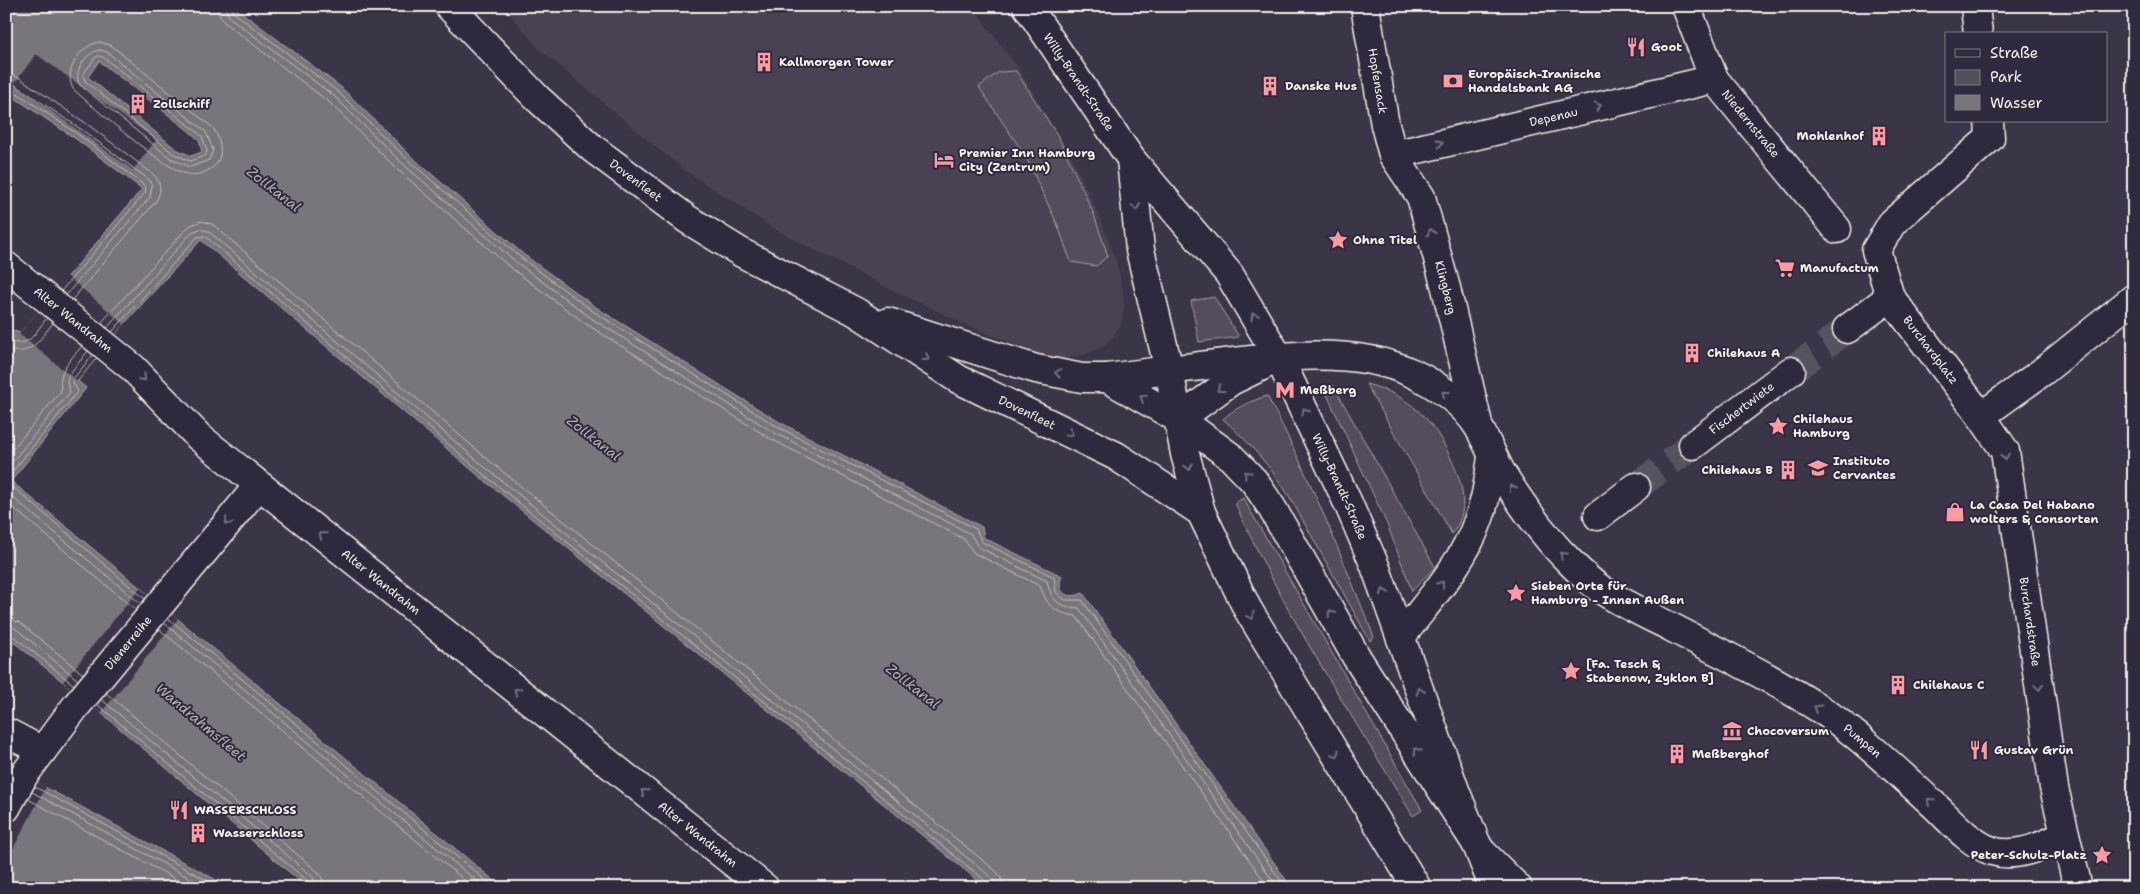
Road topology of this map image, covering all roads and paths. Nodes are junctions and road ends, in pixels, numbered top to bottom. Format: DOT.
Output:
graph roads {
  1 [pos="449,6"];
  2 [pos="1027,6"];
  3 [pos="1365,6"];
  4 [pos="1686,6"];
  5 [pos="1975,6"];
  6 [pos="1978,32"];
  7 [pos="1714,79"];
  8 [pos="1989,130"];
  9 [pos="1393,155"];
  10 [pos="1131,159"];
  11 [pos="1837,229"];
  12 [pos="6,266"];
  13 [pos="1890,297"];
  14 [pos="2134,298"];
  15 [pos="856,312"];
  16 [pos="1847,329"];
  17 [pos="1279,358"];
  18 [pos="1169,370"];
  19 [pos="1791,371"];
  20 [pos="1106,378"];
  21 [pos="1981,416"];
  22 [pos="1179,419"];
  23 [pos="1479,428"];
  24 [pos="1693,445"];
  25 [pos="1492,457"];
  26 [pos="259,485"];
  27 [pos="1636,487"];
  28 [pos="1201,512"];
  29 [pos="1598,516"];
  30 [pos="1401,637"];
  31 [pos="6,732"];
  32 [pos="42,751"];
  33 [pos="6,808"];
  34 [pos="2065,835"];
  35 [pos="1481,851"];
  36 [pos="764,888"];
  37 [pos="1417,888"];
  38 [pos="1494,888"];
  39 [pos="1518,888"];
  40 [pos="2078,888"];
  1 -- 15 [label="street, Dovenfleet"];
  2 -- 10 [label="street, Willy-Brandt-Straße"];
  3 -- 9 [label="street, Hopfensack"];
  4 -- 7 [label="street, Niedernstraße"];
  5 -- 6 [label="street"];
  9 -- 7 [label="street, Depenau, one-way"];
  7 -- 11 [label="street, Niedernstraße"];
  8 -- 13 [label="street, Burchardplatz"];
  23 -- 9 [label="street, Klingberg, one-way"];
  17 -- 10 [label="street, Willy-Brandt-Straße, one-way"];
  10 -- 18 [label="street, Willy-Brandt-Straße, one-way"];
  12 -- 26 [label="street, Alter Wandrahm, one-way"];
  13 -- 16 [label="street"];
  13 -- 21 [label="street, Burchardplatz"];
  14 -- 21 [label="street"];
  20 -- 15 [label="street, Dovenfleet, one-way"];
  15 -- 28 [label="street, Dovenfleet, one-way"];
  17 -- 18 [label="street"];
  17 -- 22 [label="street, one-way"];
  23 -- 17 [label="street, one-way"];
  30 -- 17 [label="street, Willy-Brandt-Straße, one-way"];
  18 -- 20 [label="street, Dovenfleet"];
  18 -- 22 [label="street, Willy-Brandt-Straße"];
  19 -- 24 [label="street, Fischertwiete"];
  22 -- 20 [label="street, Dovenfleet, one-way"];
  21 -- 34 [label="street, Burchardstraße, one-way"];
  22 -- 28 [label="street, Willy-Brandt-Straße, one-way"];
  35 -- 22 [label="street, Willy-Brandt-Straße, one-way"];
  23 -- 25 [label="street"];
  30 -- 25 [label="street, one-way"];
  34 -- 25 [label="street, Pumpen, one-way"];
  26 -- 32 [label="street, Dienerreihe, one-way"];
  36 -- 26 [label="street, Alter Wandrahm, one-way"];
  27 -- 29 [label="street"];
  28 -- 37 [label="street, Willy-Brandt-Straße, one-way"];
  35 -- 30 [label="street, Willy-Brandt-Straße, one-way"];
  31 -- 32 [label="street"];
  32 -- 33 [label="street, Dienerreihe"];
  34 -- 40 [label="street"];
  35 -- 38 [label="street, Willy-Brandt-Straße"];
  35 -- 39 [label="street, Willy-Brandt-Straße"];
}
